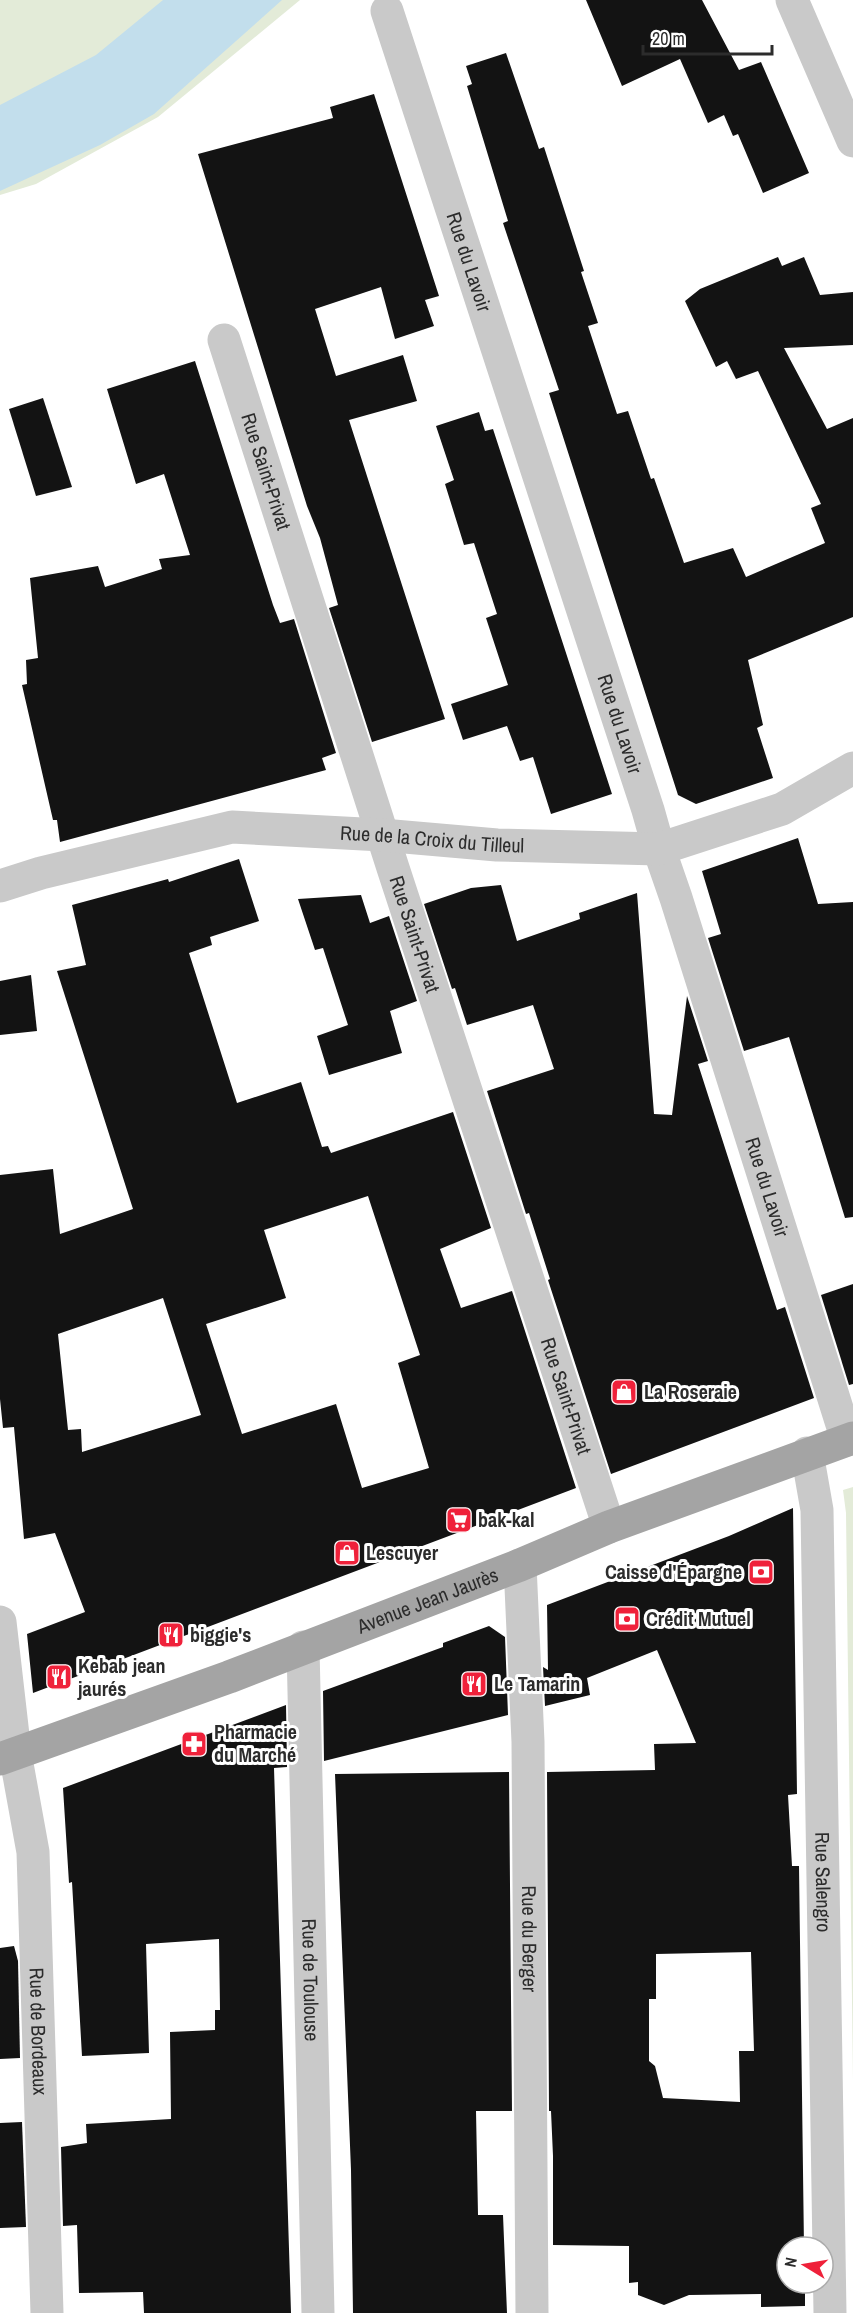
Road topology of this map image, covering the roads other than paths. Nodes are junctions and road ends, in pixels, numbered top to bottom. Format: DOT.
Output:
graph roads {
  1 [pos="792,0"];
  2 [pos="387,11"];
  3 [pos="853,141"];
  4 [pos="224,340"];
  5 [pos="853,768"];
  6 [pos="382,835"];
  7 [pos="659,849"];
  8 [pos="0,886"];
  9 [pos="850,1439"];
  10 [pos="807,1453"];
  11 [pos="609,1527"];
  12 [pos="520,1565"];
  13 [pos="0,1622"];
  14 [pos="303,1647"];
  15 [pos="7,1756"];
  16 [pos="47,2313"];
  17 [pos="318,2313"];
  18 [pos="532,2313"];
  19 [pos="830,2313"];
  1 -- 3 [label="street"];
  2 -- 7 [label="street, Rue du Lavoir"];
  4 -- 6 [label="street, Rue Saint-Privat"];
  5 -- 7 [label="street, Rue de la Croix du Tilleul"];
  6 -- 7 [label="street, Rue de la Croix du Tilleul"];
  6 -- 8 [label="street, Rue de la Croix du Tilleul"];
  6 -- 11 [label="street, Rue Saint-Privat"];
  7 -- 9 [label="street, Rue du Lavoir"];
  9 -- 10 [label="main road, Avenue Jean Jaurès"];
  10 -- 11 [label="main road, Avenue Jean Jaurès"];
  10 -- 19 [label="street, Rue Salengro"];
  11 -- 12 [label="main road, Avenue Jean Jaurès"];
  12 -- 14 [label="main road, Avenue Jean Jaurès"];
  12 -- 18 [label="street, Rue du Berger"];
  13 -- 15 [label="street, Rue de Bordeaux"];
  14 -- 15 [label="main road, Avenue Jean Jaurès"];
  14 -- 17 [label="street, Rue de Toulouse"];
  15 -- 16 [label="street, Rue de Bordeaux"];
}
